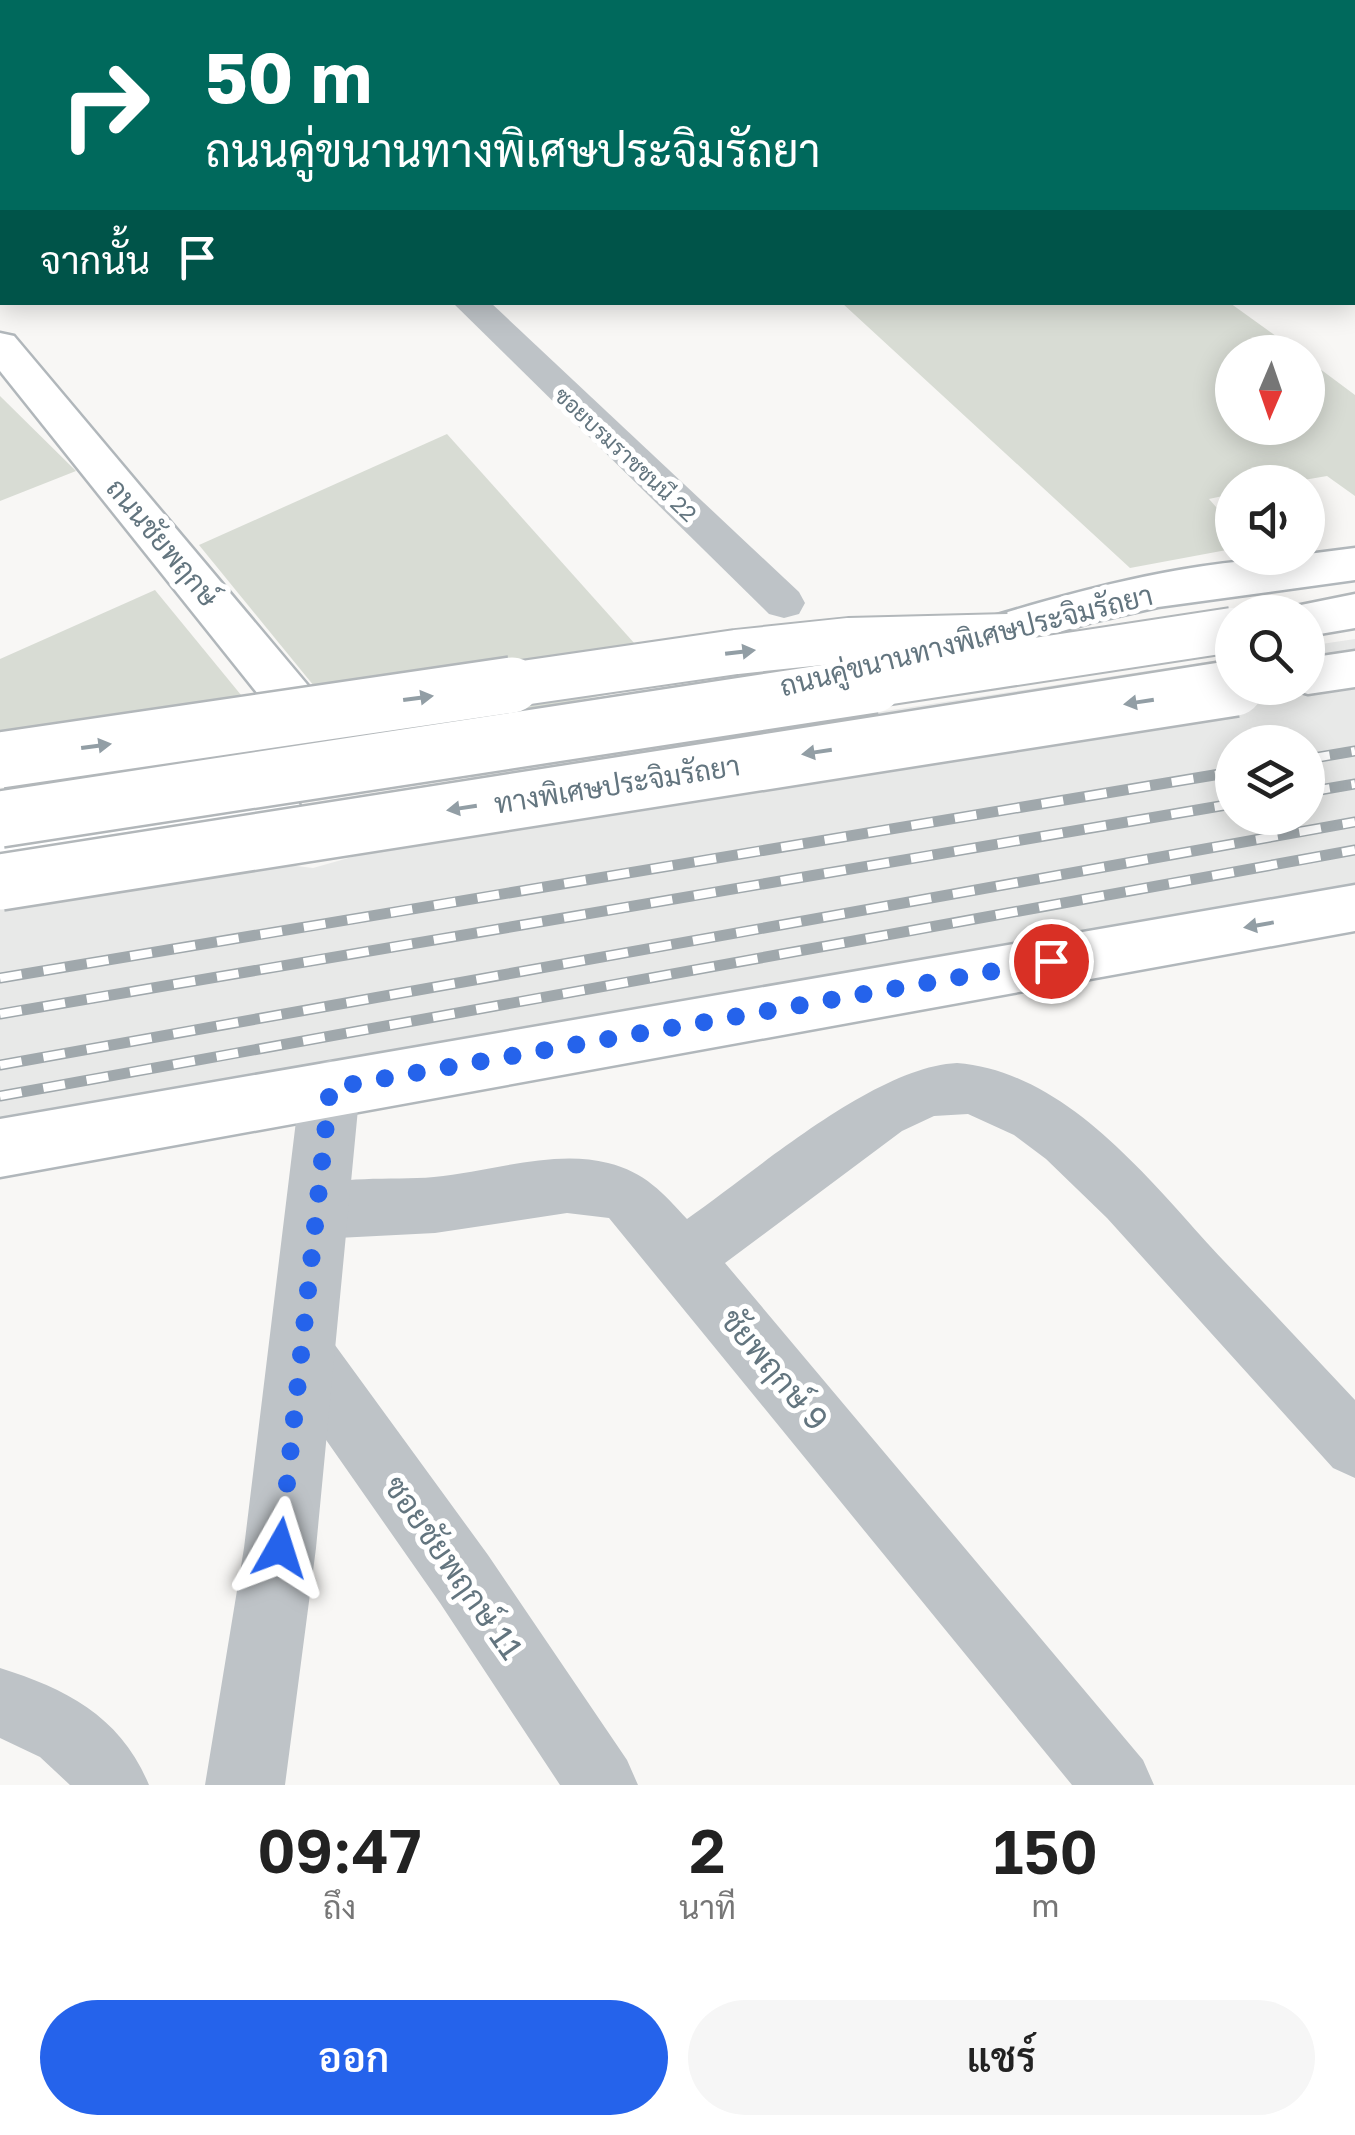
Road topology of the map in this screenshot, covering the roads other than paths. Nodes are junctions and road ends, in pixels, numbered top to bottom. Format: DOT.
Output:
graph roads {
  1 [pos="471,305"];
  2 [pos="0,345"];
  3 [pos="1355,564"];
  4 [pos="784,603"];
  5 [pos="1355,613"];
  6 [pos="1325,617"];
  7 [pos="1215,629"];
  8 [pos="1215,631"];
  9 [pos="1355,669"];
  10 [pos="1325,673"];
  11 [pos="1215,691"];
  12 [pos="324,740"];
  13 [pos="401,752"];
  14 [pos="0,760"];
  15 [pos="275,798"];
  16 [pos="0,819"];
  17 [pos="0,828"];
  18 [pos="0,853"];
  19 [pos="0,882"];
  20 [pos="1355,908"];
  21 [pos="330,1088"];
  22 [pos="0,1148"];
  23 [pos="318,1211"];
  24 [pos="684,1258"];
  25 [pos="302,1352"];
  26 [pos="1355,1446"];
  27 [pos="0,1703"];
  28 [pos="113,1785"];
  29 [pos="245,1785"];
  30 [pos="602,1785"];
  31 [pos="1118,1785"];
  1 -- 4 [label="street, ซอยบรมราชชนนี 22"];
  2 -- 12 [label="main road, ถนนชัยพฤกษ์"];
  3 -- 13 [label="main road, ถนนคู่ขนานทางพิเศษประจิมรัถยา"];
  5 -- 6 [label="main road"];
  14 -- 7 [label="main road, one-way, bridge"];
  8 -- 16 [label="main road, bridge"];
  9 -- 10 [label="main road"];
  11 -- 19 [label="main road, ทางพิเศษประจิมรัถยา, one-way, bridge"];
  12 -- 13 [label="main road"];
  12 -- 15 [label="main road"];
  13 -- 15 [label="main road"];
  15 -- 17 [label="main road"];
  15 -- 18 [label="main road"];
  20 -- 21 [label="main road, one-way"];
  21 -- 22 [label="main road"];
  21 -- 23 [label="street"];
  23 -- 24 [label="street, ชัยพฤกษ์ 9"];
  23 -- 25 [label="street"];
  24 -- 26 [label="street"];
  24 -- 31 [label="street, ชัยพฤกษ์ 9"];
  25 -- 29 [label="street"];
  25 -- 30 [label="street, ซอยชัยพฤกษ์ 11"];
  27 -- 28 [label="street"];
}
